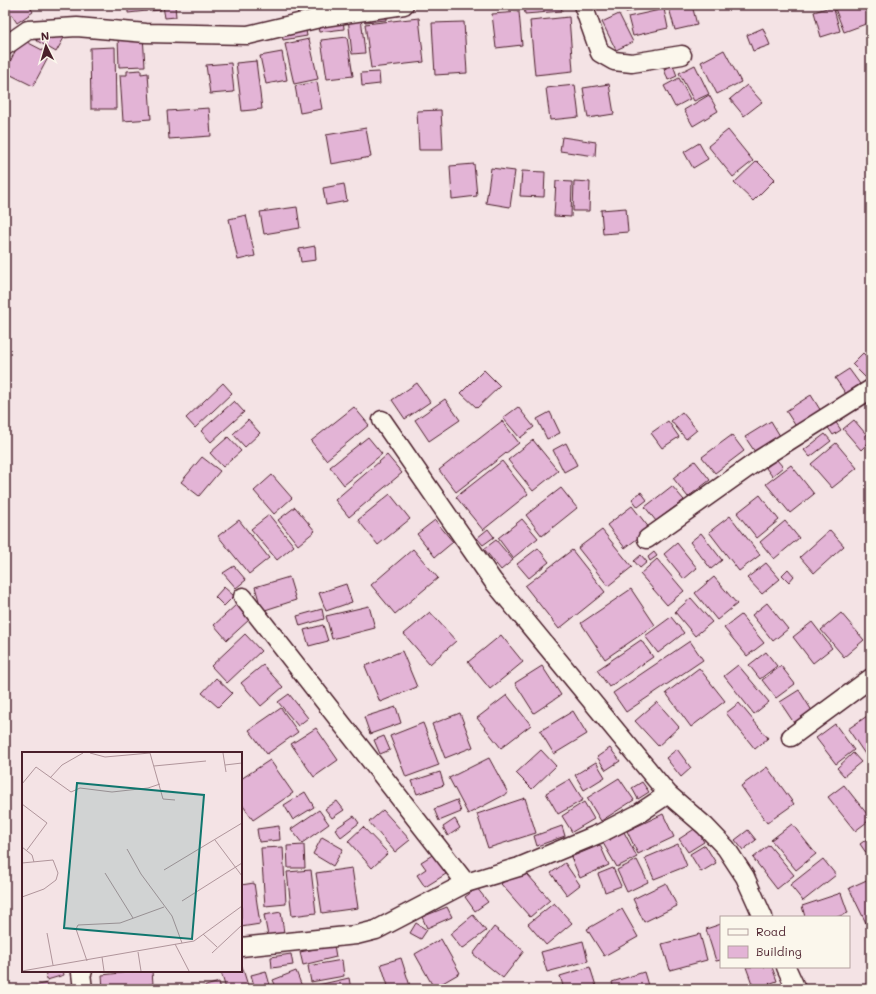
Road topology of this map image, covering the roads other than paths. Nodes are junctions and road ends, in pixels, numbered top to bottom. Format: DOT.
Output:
graph roads {
  1 [pos="404,5"];
  2 [pos="583,5"];
  3 [pos="5,46"];
  4 [pos="682,56"];
  5 [pos="871,389"];
  6 [pos="382,420"];
  7 [pos="647,539"];
  8 [pos="243,597"];
  9 [pos="871,678"];
  10 [pos="791,737"];
  11 [pos="668,794"];
  12 [pos="466,883"];
  13 [pos="763,916"];
  14 [pos="242,947"];
  15 [pos="786,968"];
  16 [pos="82,972"];
  17 [pos="83,989"];
  18 [pos="796,989"];
  1 -- 3 [label="street"];
  2 -- 4 [label="street"];
  5 -- 7 [label="street"];
  6 -- 11 [label="street"];
  8 -- 12 [label="street"];
  9 -- 10 [label="street"];
  11 -- 12 [label="street"];
  11 -- 13 [label="street"];
  12 -- 14 [label="street"];
  15 -- 18 [label="street"];
  16 -- 17 [label="street"];
}
